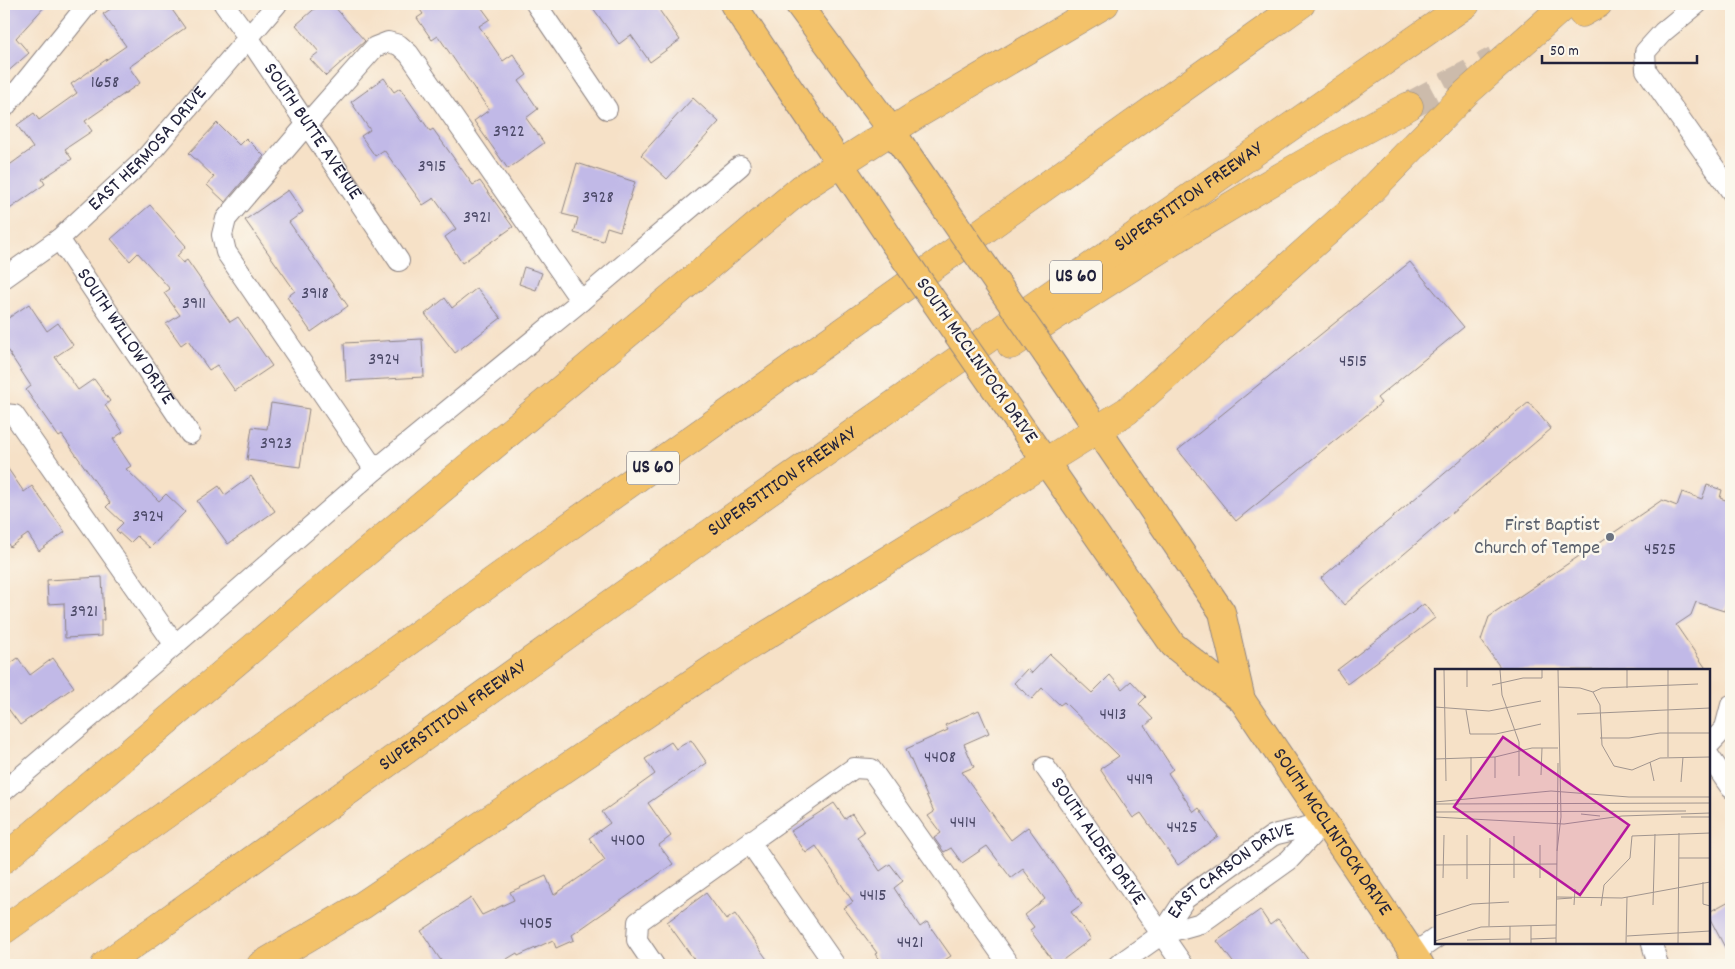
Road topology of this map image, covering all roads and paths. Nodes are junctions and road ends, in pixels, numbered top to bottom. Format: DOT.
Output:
graph roads {
  1 [pos="88,4"];
  2 [pos="224,4"];
  3 [pos="277,4"];
  4 [pos="536,4"];
  5 [pos="733,4"];
  6 [pos="798,4"];
  7 [pos="1105,4"];
  8 [pos="1301,4"];
  9 [pos="1466,4"];
  10 [pos="1697,4"];
  11 [pos="1582,7"];
  12 [pos="248,37"];
  13 [pos="1409,106"];
  14 [pos="4,108"];
  15 [pos="607,109"];
  16 [pos="307,124"];
  17 [pos="892,131"];
  18 [pos="840,164"];
  19 [pos="740,166"];
  20 [pos="1731,191"];
  21 [pos="59,238"];
  22 [pos="399,261"];
  23 [pos="4,278"];
  24 [pos="581,300"];
  25 [pos="4,414"];
  26 [pos="1098,428"];
  27 [pos="190,434"];
  28 [pos="1046,461"];
  29 [pos="375,470"];
  30 [pos="686,550"];
  31 [pos="175,645"];
  32 [pos="1242,700"];
  33 [pos="1731,704"];
  34 [pos="1710,743"];
  35 [pos="1710,757"];
  36 [pos="1045,767"];
  37 [pos="1731,788"];
  38 [pos="4,791"];
  39 [pos="1324,822"];
  40 [pos="750,843"];
  41 [pos="4,859"];
  42 [pos="4,930"];
  43 [pos="1162,934"];
  44 [pos="1435,939"];
  45 [pos="1652,944"];
  46 [pos="1417,960"];
  47 [pos="105,965"];
  48 [pos="261,965"];
  49 [pos="654,965"];
  50 [pos="835,965"];
  51 [pos="1009,965"];
  52 [pos="1118,965"];
  53 [pos="1183,965"];
  54 [pos="1658,965"];
  1 -- 14 [label="street"];
  2 -- 12 [label="street, SOUTH BUTTE AVENUE"];
  3 -- 12 [label="street, EAST HERMOSA DRIVE"];
  4 -- 15 [label="street"];
  5 -- 18 [label="main road, SOUTH MCCLINTOCK DRIVE"];
  6 -- 17 [label="main road, SOUTH MCCLINTOCK DRIVE"];
  7 -- 17 [label="highway"];
  8 -- 42 [label="highway, US 60"];
  9 -- 30 [label="highway, SUPERSTITION FREEWAY / US 60"];
  10 -- 20 [label="street"];
  11 -- 26 [label="highway"];
  12 -- 16 [label="street, SOUTH BUTTE AVENUE"];
  12 -- 21 [label="street, EAST HERMOSA DRIVE"];
  13 -- 30 [label="highway"];
  16 -- 22 [label="street, SOUTH BUTTE AVENUE"];
  16 -- 24 [label="street"];
  16 -- 29 [label="street"];
  17 -- 18 [label="highway"];
  17 -- 26 [label="main road, SOUTH MCCLINTOCK DRIVE, bridge"];
  18 -- 28 [label="main road, SOUTH MCCLINTOCK DRIVE, bridge"];
  18 -- 41 [label="highway"];
  19 -- 24 [label="street"];
  21 -- 23 [label="street, EAST HERMOSA DRIVE"];
  21 -- 27 [label="street, SOUTH WILLOW DRIVE"];
  24 -- 29 [label="street"];
  25 -- 31 [label="street"];
  26 -- 28 [label="highway"];
  26 -- 32 [label="main road, SOUTH MCCLINTOCK DRIVE"];
  28 -- 32 [label="main road, SOUTH MCCLINTOCK DRIVE"];
  28 -- 48 [label="highway"];
  29 -- 31 [label="street"];
  30 -- 47 [label="highway, SUPERSTITION FREEWAY / US 60"];
  31 -- 38 [label="street"];
  32 -- 39 [label="main road, SOUTH MCCLINTOCK DRIVE"];
  33 -- 34 [label="street"];
  35 -- 37 [label="street"];
  36 -- 43 [label="street, SOUTH ALDER DRIVE"];
  39 -- 43 [label="street, EAST CARSON DRIVE"];
  39 -- 43 [label="street, EAST CARSON DRIVE"];
  39 -- 46 [label="main road, SOUTH MCCLINTOCK DRIVE"];
  40 -- 49 [label="street"];
  40 -- 50 [label="street"];
  40 -- 51 [label="street"];
  43 -- 52 [label="street, EAST CARSON DRIVE"];
  43 -- 53 [label="street, SOUTH ALDER DRIVE"];
  44 -- 46 [label="street"];
  45 -- 54 [label="street"];
}
